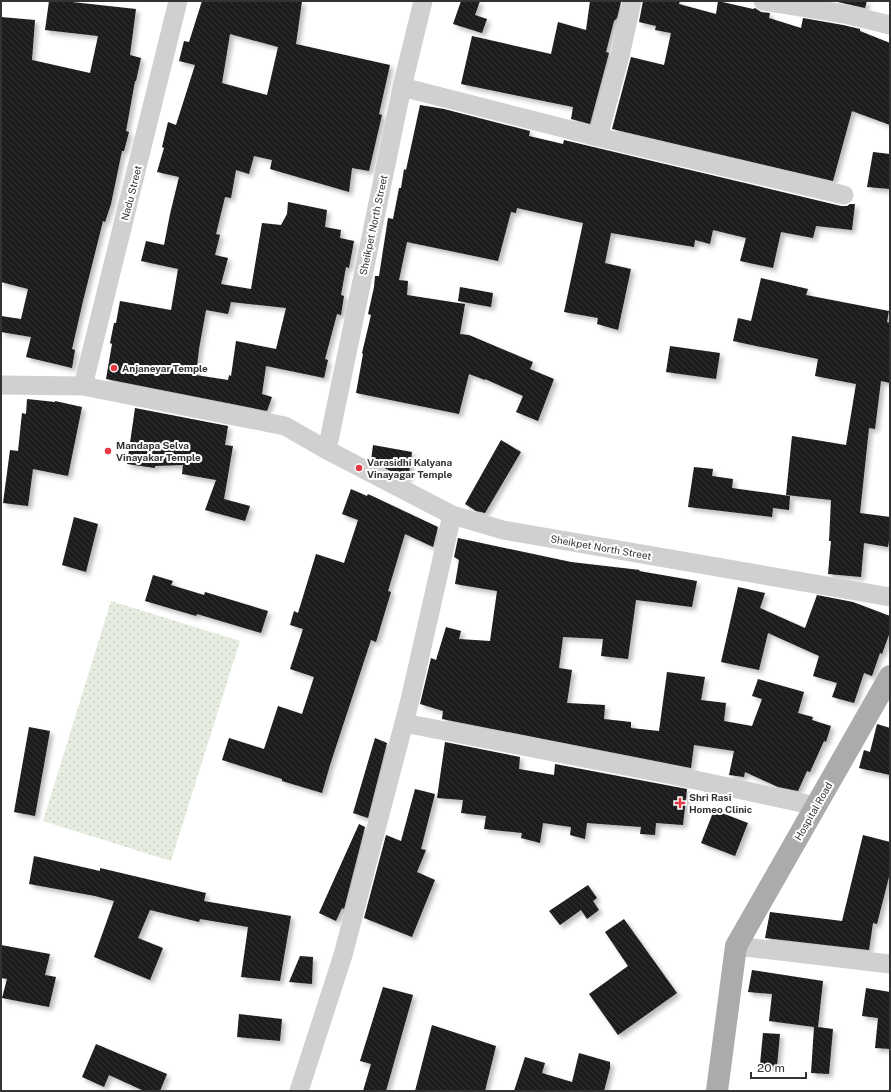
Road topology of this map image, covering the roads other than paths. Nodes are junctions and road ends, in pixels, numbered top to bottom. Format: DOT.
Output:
graph roads {
  1 [pos="178,1"];
  2 [pos="423,1"];
  3 [pos="632,1"];
  4 [pos="763,1"];
  5 [pos="890,25"];
  6 [pos="402,87"];
  7 [pos="598,136"];
  8 [pos="844,195"];
  9 [pos="1,385"];
  10 [pos="83,386"];
  11 [pos="326,450"];
  12 [pos="452,515"];
  13 [pos="890,597"];
  14 [pos="890,676"];
  15 [pos="404,723"];
  16 [pos="816,806"];
  17 [pos="736,946"];
  18 [pos="890,964"];
  19 [pos="299,1091"];
  20 [pos="717,1091"];
  1 -- 10 [label="street, Nadu Street"];
  2 -- 6 [label="street, Sheikpet North Street"];
  3 -- 7 [label="street"];
  4 -- 5 [label="street"];
  6 -- 7 [label="street"];
  6 -- 11 [label="street, Sheikpet North Street"];
  7 -- 8 [label="street"];
  9 -- 10 [label="street, Sheikpet North Street"];
  10 -- 11 [label="street, Sheikpet North Street"];
  11 -- 12 [label="street, Sheikpet North Street"];
  12 -- 13 [label="street, Sheikpet North Street"];
  12 -- 15 [label="street"];
  14 -- 16 [label="main road, Hospital Road"];
  15 -- 16 [label="street"];
  15 -- 19 [label="street"];
  16 -- 17 [label="main road, Hospital Road"];
  17 -- 18 [label="street"];
  17 -- 20 [label="main road"];
}
